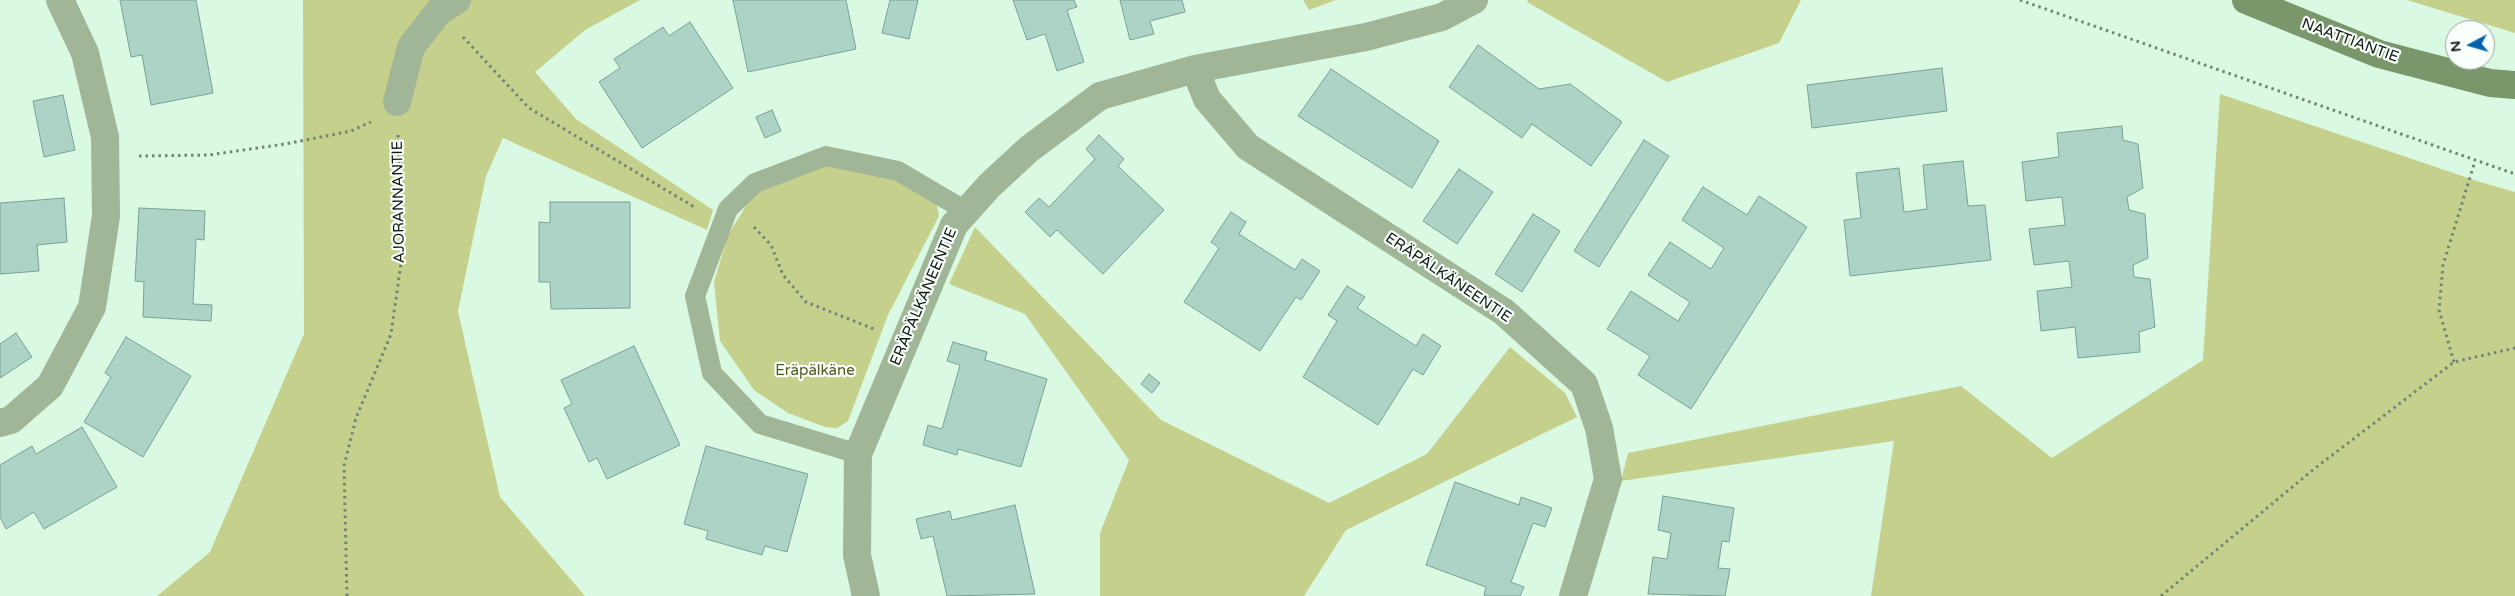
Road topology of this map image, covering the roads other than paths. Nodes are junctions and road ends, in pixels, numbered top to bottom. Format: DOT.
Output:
graph roads {
  1 [pos="60,0"];
  2 [pos="1474,0"];
  3 [pos="2246,0"];
  4 [pos="448,5"];
  5 [pos="1196,69"];
  6 [pos="2515,85"];
  7 [pos="397,102"];
  8 [pos="966,211"];
  9 [pos="0,423"];
  10 [pos="858,454"];
  11 [pos="866,596"];
  12 [pos="1573,596"];
  1 -- 9 [label="street"];
  2 -- 5 [label="street, ERÄPÄLKÄNEENTIE"];
  3 -- 6 [label="street, NAATTIANTIE"];
  4 -- 7 [label="street"];
  5 -- 8 [label="street, ERÄPÄLKÄNEENTIE"];
  5 -- 12 [label="street, ERÄPÄLKÄNEENTIE"];
  8 -- 10 [label="street, ERÄPÄLKÄNEENTIE"];
  8 -- 10 [label="lane"];
  10 -- 11 [label="street, ERÄPÄLKÄNEENTIE"];
}
